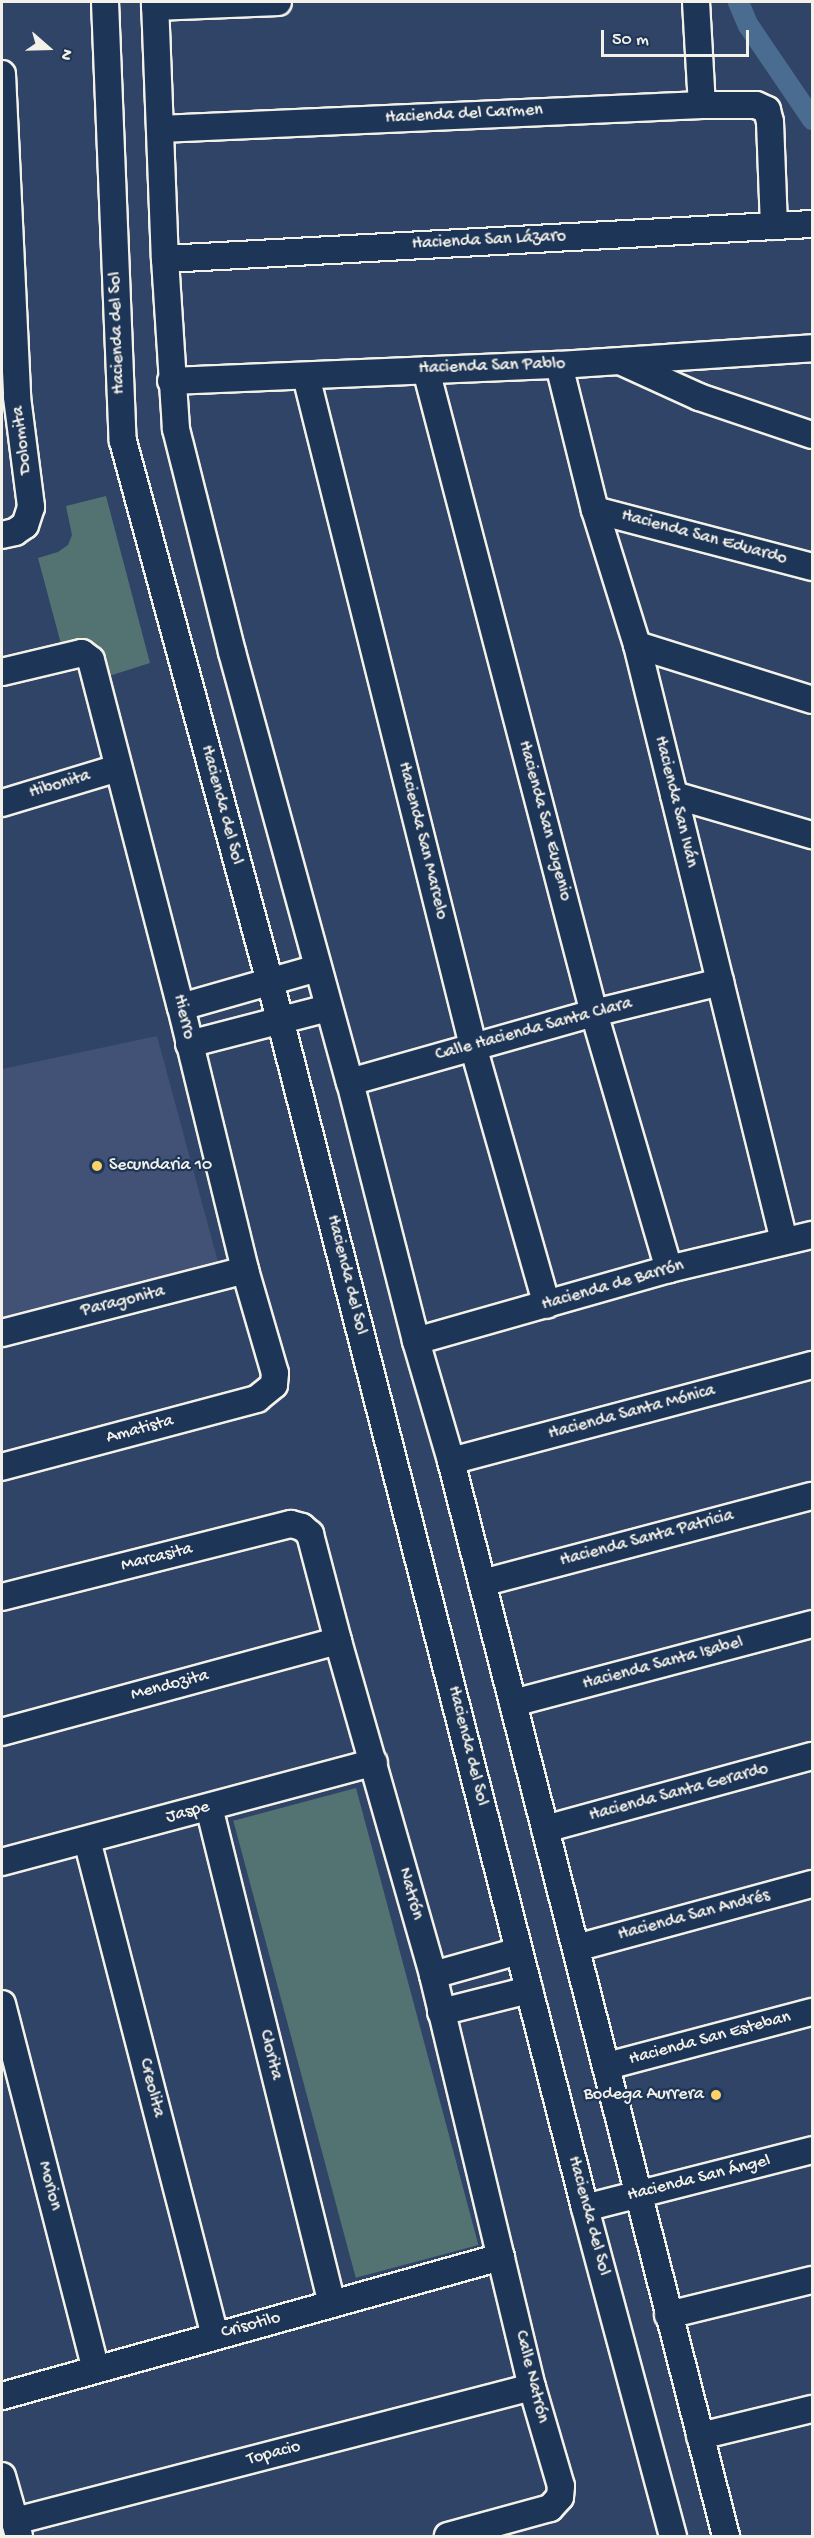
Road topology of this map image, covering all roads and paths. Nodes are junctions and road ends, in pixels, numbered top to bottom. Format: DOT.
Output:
graph roads {
  1 [pos="105,2"];
  2 [pos="278,2"];
  3 [pos="696,2"];
  4 [pos="155,4"];
  5 [pos="2,74"];
  6 [pos="702,105"];
  7 [pos="160,129"];
  8 [pos="2,137"];
  9 [pos="813,224"];
  10 [pos="774,226"];
  11 [pos="165,258"];
  12 [pos="5,268"];
  13 [pos="813,348"];
  14 [pos="619,361"];
  15 [pos="559,365"];
  16 [pos="426,370"];
  17 [pos="306,376"];
  18 [pos="171,381"];
  19 [pos="9,399"];
  20 [pos="813,435"];
  21 [pos="596,510"];
  22 [pos="2,535"];
  23 [pos="813,567"];
  24 [pos="637,645"];
  25 [pos="2,672"];
  26 [pos="813,700"];
  27 [pos="118,768"];
  28 [pos="674,795"];
  29 [pos="2,803"];
  30 [pos="813,835"];
  31 [pos="318,968"];
  32 [pos="269,982"];
  33 [pos="720,982"];
  34 [pos="181,1007"];
  35 [pos="328,1008"];
  36 [pos="594,1013"];
  37 [pos="280,1019"];
  38 [pos="189,1044"];
  39 [pos="473,1046"];
  40 [pos="350,1082"];
  41 [pos="813,1235"];
  42 [pos="784,1241"];
  43 [pos="669,1269"];
  44 [pos="245,1270"];
  45 [pos="547,1305"];
  46 [pos="2,1333"];
  47 [pos="416,1341"];
  48 [pos="813,1365"];
  49 [pos="274,1386"];
  50 [pos="451,1461"];
  51 [pos="2,1467"];
  52 [pos="813,1496"];
  53 [pos="310,1534"];
  54 [pos="482,1583"];
  55 [pos="2,1597"];
  56 [pos="813,1624"];
  57 [pos="338,1641"];
  58 [pos="513,1703"];
  59 [pos="2,1732"];
  60 [pos="813,1756"];
  61 [pos="374,1762"];
  62 [pos="209,1807"];
  63 [pos="545,1829"];
  64 [pos="87,1840"];
  65 [pos="2,1862"];
  66 [pos="813,1884"];
  67 [pos="576,1948"];
  68 [pos="519,1951"];
  69 [pos="433,1975"];
  70 [pos="529,1990"];
  71 [pos="2,2004"];
  72 [pos="441,2012"];
  73 [pos="813,2012"];
  74 [pos="607,2066"];
  75 [pos="813,2150"];
  76 [pos="638,2195"];
  77 [pos="585,2208"];
  78 [pos="501,2257"];
  79 [pos="813,2280"];
  80 [pos="332,2304"];
  81 [pos="668,2315"];
  82 [pos="215,2336"];
  83 [pos="96,2369"];
  84 [pos="532,2386"];
  85 [pos="2,2396"];
  86 [pos="813,2409"];
  87 [pos="700,2436"];
  88 [pos="2,2476"];
  89 [pos="17,2529"];
  90 [pos="448,2536"];
  91 [pos="673,2536"];
  92 [pos="726,2536"];
  1 -- 32 [label="street, Hacienda del Sol"];
  2 -- 4 [label="street"];
  3 -- 6 [label="street"];
  4 -- 7 [label="street"];
  5 -- 8 [label="street, Dolomita"];
  6 -- 7 [label="street, Hacienda del Carmen"];
  6 -- 10 [label="street, Hacienda del Carmen"];
  7 -- 11 [label="street"];
  8 -- 12 [label="street, Dolomita"];
  9 -- 10 [label="street, Hacienda San Lázaro"];
  10 -- 11 [label="street, Hacienda San Lázaro"];
  11 -- 18 [label="street"];
  12 -- 19 [label="street, Dolomita"];
  13 -- 14 [label="street, Hacienda San Pablo"];
  14 -- 15 [label="street, Hacienda San Pablo"];
  14 -- 20 [label="street"];
  15 -- 16 [label="street, Hacienda San Pablo"];
  15 -- 21 [label="street, Hacienda San Iván"];
  16 -- 17 [label="street, Hacienda San Pablo"];
  16 -- 36 [label="street, Hacienda San Eugenio"];
  17 -- 18 [label="street, Hacienda San Pablo"];
  17 -- 39 [label="street, Hacienda San Marcelo"];
  18 -- 31 [label="street"];
  19 -- 22 [label="street, Dolomita"];
  21 -- 23 [label="street, Hacienda San Eduardo"];
  21 -- 24 [label="street, Hacienda San Iván"];
  24 -- 26 [label="street"];
  24 -- 28 [label="street, Hacienda San Iván"];
  25 -- 27 [label="street, Hierro"];
  27 -- 29 [label="street, Hibonita"];
  27 -- 34 [label="street, Hierro"];
  28 -- 30 [label="street"];
  28 -- 33 [label="street, Hacienda San Iván"];
  31 -- 32 [label="street"];
  31 -- 35 [label="street"];
  32 -- 34 [label="street"];
  32 -- 37 [label="street, Hacienda del Sol"];
  33 -- 36 [label="street, Calle Hacienda Santa Clara"];
  33 -- 42 [label="street, Hacienda San Iván"];
  34 -- 38 [label="street, Hierro"];
  35 -- 37 [label="street"];
  35 -- 40 [label="street"];
  36 -- 39 [label="street, Calle Hacienda Santa Clara"];
  36 -- 43 [label="street, Hacienda San Eugenio"];
  37 -- 38 [label="street"];
  37 -- 68 [label="street, Hacienda del Sol"];
  38 -- 44 [label="street, Hierro"];
  39 -- 40 [label="street, Calle Hacienda Santa Clara"];
  39 -- 45 [label="street, Hacienda San Marcelo"];
  40 -- 47 [label="street"];
  41 -- 42 [label="street, Hacienda de Barrón"];
  42 -- 43 [label="street, Hacienda de Barrón"];
  43 -- 45 [label="street, Hacienda de Barrón"];
  44 -- 46 [label="street, Paragonita"];
  44 -- 49 [label="street, Hierro"];
  45 -- 47 [label="street, Hacienda de Barrón"];
  47 -- 50 [label="street"];
  48 -- 50 [label="street, Hacienda Santa Mónica"];
  49 -- 51 [label="street, Amatista"];
  50 -- 54 [label="street"];
  52 -- 54 [label="street, Hacienda Santa Patricia"];
  53 -- 55 [label="street, Marcasita"];
  53 -- 57 [label="street, Natrón"];
  54 -- 58 [label="street"];
  56 -- 58 [label="street, Hacienda Santa Isabel"];
  57 -- 59 [label="street, Mendozita"];
  57 -- 61 [label="street, Natrón"];
  58 -- 63 [label="street"];
  60 -- 63 [label="street, Hacienda Santa Gerardo"];
  61 -- 62 [label="street, Jaspe"];
  61 -- 69 [label="street, Natrón"];
  62 -- 64 [label="street, Jaspe"];
  62 -- 80 [label="street, Clorita"];
  63 -- 67 [label="street"];
  64 -- 65 [label="street, Jaspe"];
  64 -- 82 [label="street, Creolita"];
  66 -- 67 [label="street, Hacienda San Andrés"];
  67 -- 74 [label="street"];
  68 -- 69 [label="street"];
  68 -- 70 [label="street, Hacienda del Sol"];
  69 -- 72 [label="street, Natrón"];
  70 -- 72 [label="street"];
  70 -- 77 [label="street, Hacienda del Sol"];
  71 -- 83 [label="street, Morion"];
  72 -- 78 [label="street, Natrón"];
  73 -- 74 [label="street, Hacienda San Esteban"];
  74 -- 76 [label="street"];
  75 -- 76 [label="street, Hacienda San Ángel"];
  76 -- 77 [label="street, Hacienda San Ángel"];
  76 -- 81 [label="street"];
  77 -- 91 [label="street, Hacienda del Sol"];
  78 -- 80 [label="street, Crisotilo"];
  78 -- 84 [label="street, Calle Natrón"];
  79 -- 81 [label="street"];
  80 -- 82 [label="street, Crisotilo"];
  81 -- 87 [label="street"];
  82 -- 83 [label="street, Crisotilo"];
  83 -- 85 [label="street, Crisotilo"];
  84 -- 89 [label="street, Topacio"];
  84 -- 90 [label="street, Calle Natrón"];
  86 -- 87 [label="street"];
  87 -- 92 [label="street"];
  88 -- 89 [label="street"];
}
